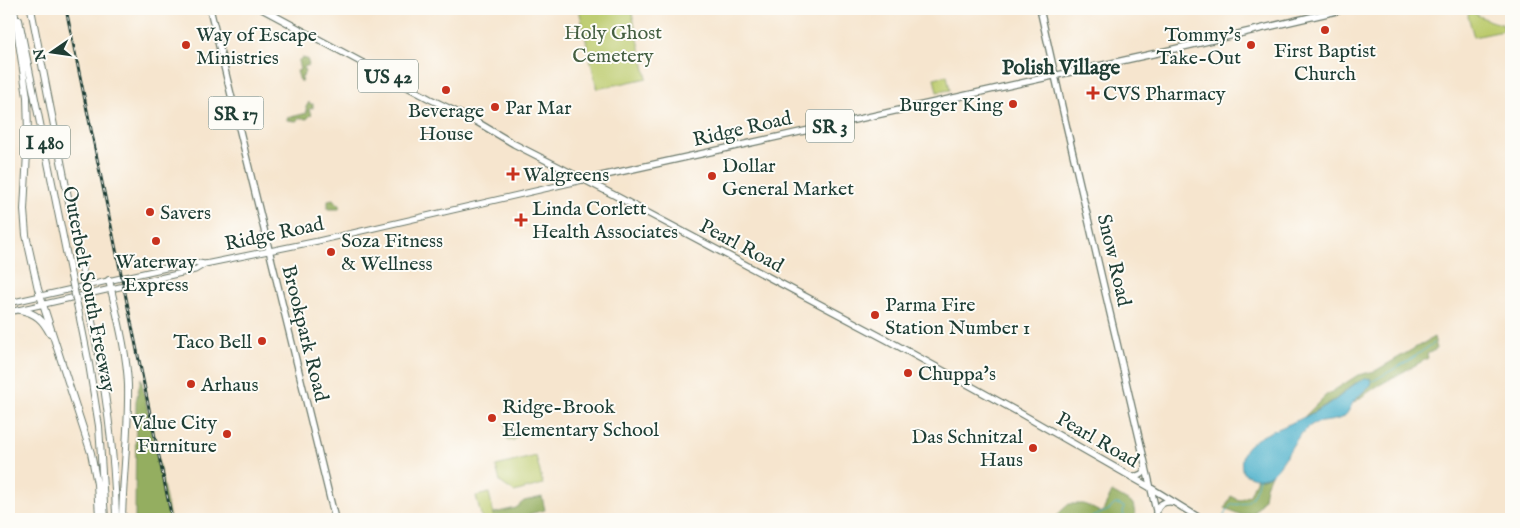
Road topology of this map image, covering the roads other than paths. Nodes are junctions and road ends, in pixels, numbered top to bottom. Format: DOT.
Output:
graph roads {
  1 [pos="16,9"];
  2 [pos="31,9"];
  3 [pos="210,9"];
  4 [pos="262,9"];
  5 [pos="1040,9"];
  6 [pos="1345,9"];
  7 [pos="1056,75"];
  8 [pos="583,180"];
  9 [pos="270,250"];
  10 [pos="205,264"];
  11 [pos="109,280"];
  12 [pos="111,290"];
  13 [pos="40,295"];
  14 [pos="9,303"];
  15 [pos="43,304"];
  16 [pos="20,310"];
  17 [pos="9,312"];
  18 [pos="61,357"];
  19 [pos="1146,467"];
  20 [pos="1130,476"];
  21 [pos="1151,488"];
  22 [pos="1174,502"];
  23 [pos="1156,512"];
  24 [pos="100,519"];
  25 [pos="105,519"];
  26 [pos="116,519"];
  27 [pos="122,519"];
  28 [pos="335,519"];
  29 [pos="1158,519"];
  30 [pos="1201,519"];
  1 -- 13 [label="highway"];
  1 -- 25 [label="highway, Outerbelt South Freeway / I 480, bridge"];
  2 -- 26 [label="highway, Outerbelt South Freeway / I 480, bridge"];
  3 -- 9 [label="main road, Brookpark Road / SR 17"];
  4 -- 8 [label="main road, Pearl Road / US 42"];
  5 -- 7 [label="main road, Snow Road"];
  6 -- 7 [label="main road, Ridge Road / SR 3"];
  7 -- 8 [label="main road, Ridge Road / SR 3"];
  7 -- 19 [label="main road, Snow Road"];
  8 -- 9 [label="main road, Ridge Road"];
  8 -- 20 [label="main road, Pearl Road / US 42"];
  9 -- 10 [label="main road, Ridge Road"];
  9 -- 28 [label="main road, Brookpark Road / SR 17"];
  10 -- 11 [label="main road, Ridge Road"];
  10 -- 12 [label="main road, Ridge Road"];
  11 -- 12 [label="highway"];
  11 -- 13 [label="main road, Ridge Road"];
  12 -- 15 [label="main road, Ridge Road"];
  12 -- 27 [label="highway"];
  13 -- 14 [label="main road, Ridge Road"];
  13 -- 15 [label="highway"];
  15 -- 16 [label="main road, Ridge Road"];
  15 -- 18 [label="highway"];
  16 -- 17 [label="main road, Ridge Road"];
  16 -- 18 [label="highway"];
  18 -- 24 [label="highway"];
  19 -- 20 [label="main road"];
  19 -- 21 [label="main road, Snow Road"];
  20 -- 21 [label="main road, Pearl Road / US 42"];
  21 -- 22 [label="main road, Pearl Road / US 42"];
  21 -- 23 [label="main road, Snow Road"];
  22 -- 23 [label="main road"];
  22 -- 30 [label="main road, Pearl Road / US 42"];
  23 -- 29 [label="main road, Snow Road"];
}
